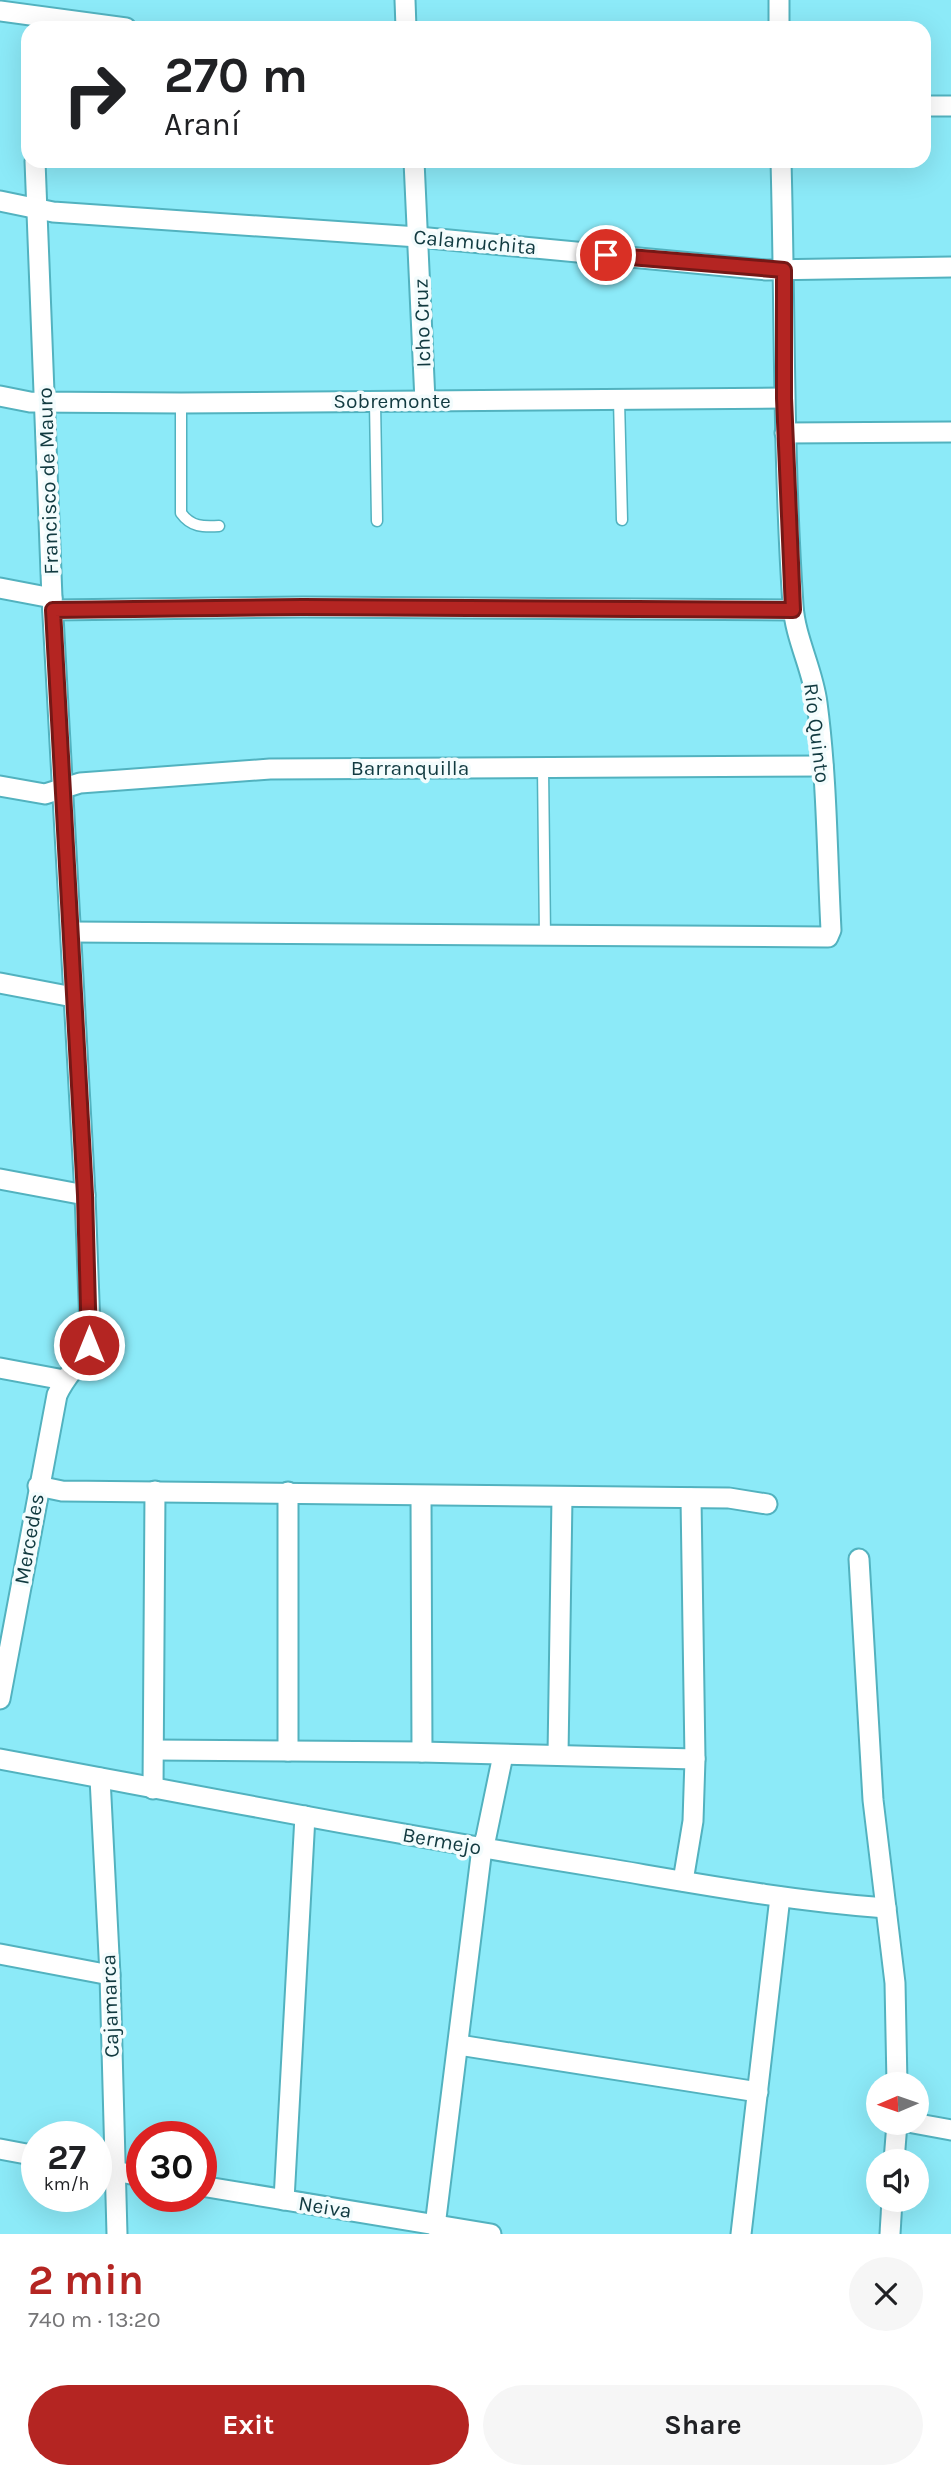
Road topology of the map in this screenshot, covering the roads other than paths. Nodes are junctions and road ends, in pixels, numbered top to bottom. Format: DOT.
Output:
graph roads {
  1 [pos="405,0"];
  2 [pos="779,0"];
  3 [pos="0,11"];
  4 [pos="30,15"];
  5 [pos="74,21"];
  6 [pos="406,21"];
  7 [pos="779,21"];
  8 [pos="931,106"];
  9 [pos="951,106"];
  10 [pos="35,168"];
  11 [pos="414,168"];
  12 [pos="781,168"];
  13 [pos="0,201"];
  14 [pos="37,208"];
  15 [pos="418,237"];
  16 [pos="951,267"];
  17 [pos="784,270"];
  18 [pos="0,396"];
  19 [pos="784,398"];
  20 [pos="619,400"];
  21 [pos="425,401"];
  22 [pos="45,402"];
  23 [pos="375,402"];
  24 [pos="181,403"];
  25 [pos="951,432"];
  26 [pos="785,433"];
  27 [pos="622,520"];
  28 [pos="377,521"];
  29 [pos="219,526"];
  30 [pos="0,588"];
  31 [pos="52,604"];
  32 [pos="793,610"];
  33 [pos="823,766"];
  34 [pos="543,768"];
  35 [pos="0,786"];
  36 [pos="62,789"];
  37 [pos="71,932"];
  38 [pos="545,937"];
  39 [pos="0,983"];
  40 [pos="73,997"];
  41 [pos="0,1179"];
  42 [pos="85,1195"];
  43 [pos="0,1368"];
  44 [pos="64,1380"];
  45 [pos="38,1486"];
  46 [pos="155,1491"];
  47 [pos="288,1492"];
  48 [pos="421,1496"];
  49 [pos="562,1497"];
  50 [pos="691,1498"];
  51 [pos="767,1504"];
  52 [pos="859,1559"];
  53 [pos="0,1699"];
  54 [pos="154,1750"];
  55 [pos="288,1751"];
  56 [pos="422,1752"];
  57 [pos="503,1755"];
  58 [pos="558,1755"];
  59 [pos="0,1759"];
  60 [pos="695,1759"];
  61 [pos="100,1778"];
  62 [pos="153,1789"];
  63 [pos="305,1816"];
  64 [pos="482,1849"];
  65 [pos="683,1881"];
  66 [pos="780,1897"];
  67 [pos="886,1908"];
  68 [pos="0,1954"];
  69 [pos="110,1975"];
  70 [pos="458,2045"];
  71 [pos="897,2072"];
  72 [pos="758,2092"];
  73 [pos="106,2121"];
  74 [pos="929,2126"];
  75 [pos="951,2130"];
  76 [pos="0,2149"];
  77 [pos="21,2153"];
  78 [pos="217,2189"];
  79 [pos="284,2200"];
  80 [pos="112,2207"];
  81 [pos="891,2212"];
  82 [pos="435,2226"];
  83 [pos="117,2234"];
  84 [pos="491,2234"];
  85 [pos="741,2234"];
  86 [pos="890,2234"];
  1 -- 6 [label="street"];
  2 -- 7 [label="street"];
  3 -- 4 [label="street"];
  4 -- 5 [label="street"];
  8 -- 9 [label="street"];
  10 -- 14 [label="street, Francisco de Mauro"];
  11 -- 15 [label="street, Icho Cruz"];
  12 -- 17 [label="street, Río Quinto"];
  13 -- 14 [label="street, Calamuchita"];
  14 -- 15 [label="street, Calamuchita"];
  14 -- 22 [label="street, Francisco de Mauro"];
  15 -- 17 [label="street, Calamuchita"];
  15 -- 21 [label="street, Icho Cruz"];
  16 -- 17 [label="street, Calamuchita"];
  17 -- 19 [label="street, Río Quinto"];
  18 -- 22 [label="street, Sobremonte"];
  19 -- 20 [label="street, Sobremonte"];
  19 -- 26 [label="street, Río Quinto"];
  20 -- 21 [label="street, Sobremonte"];
  20 -- 27 [label="lane"];
  21 -- 23 [label="street, Sobremonte"];
  22 -- 24 [label="street, Sobremonte"];
  22 -- 31 [label="street, Francisco de Mauro"];
  23 -- 24 [label="street, Sobremonte"];
  23 -- 28 [label="lane"];
  24 -- 29 [label="lane"];
  25 -- 26 [label="street"];
  26 -- 32 [label="street, Río Quinto"];
  30 -- 31 [label="street"];
  31 -- 32 [label="street"];
  31 -- 36 [label="street, Francisco de Mauro"];
  32 -- 33 [label="street, Río Quinto"];
  33 -- 34 [label="street, Barranquilla"];
  33 -- 38 [label="street, Río Quinto"];
  34 -- 36 [label="street, Barranquilla"];
  34 -- 38 [label="lane"];
  35 -- 36 [label="street, Barranquilla"];
  36 -- 37 [label="street, Francisco de Mauro"];
  37 -- 38 [label="street"];
  37 -- 40 [label="street, Francisco de Mauro"];
  39 -- 40 [label="street"];
  40 -- 42 [label="street, Francisco de Mauro"];
  41 -- 42 [label="street"];
  42 -- 44 [label="street, Francisco de Mauro"];
  43 -- 44 [label="street"];
  44 -- 45 [label="street, Mercedes"];
  45 -- 46 [label="street"];
  45 -- 53 [label="street, Mercedes"];
  46 -- 47 [label="street"];
  46 -- 54 [label="street"];
  47 -- 48 [label="street"];
  47 -- 55 [label="street"];
  48 -- 49 [label="street"];
  48 -- 56 [label="street"];
  49 -- 50 [label="street"];
  49 -- 58 [label="street"];
  50 -- 51 [label="street"];
  50 -- 60 [label="street"];
  52 -- 67 [label="street"];
  54 -- 55 [label="street"];
  54 -- 62 [label="street"];
  55 -- 56 [label="street"];
  56 -- 57 [label="street"];
  57 -- 58 [label="street"];
  57 -- 64 [label="street"];
  58 -- 60 [label="street"];
  59 -- 61 [label="street, Bermejo"];
  60 -- 65 [label="street"];
  61 -- 62 [label="street, Bermejo"];
  61 -- 69 [label="street, Cajamarca"];
  62 -- 63 [label="street, Bermejo"];
  63 -- 64 [label="street, Bermejo"];
  63 -- 79 [label="street"];
  64 -- 65 [label="street, Bermejo"];
  64 -- 70 [label="street"];
  65 -- 66 [label="street, Bermejo"];
  66 -- 67 [label="street, Bermejo"];
  66 -- 72 [label="street"];
  67 -- 71 [label="street"];
  68 -- 69 [label="street"];
  69 -- 73 [label="street, Cajamarca"];
  70 -- 72 [label="street"];
  70 -- 82 [label="street"];
  72 -- 85 [label="street"];
  74 -- 75 [label="street"];
  76 -- 77 [label="street"];
  78 -- 79 [label="street, Neiva"];
  79 -- 82 [label="street, Neiva"];
  80 -- 83 [label="street, Cajamarca"];
  81 -- 86 [label="street"];
  82 -- 84 [label="street, Neiva"];
}
